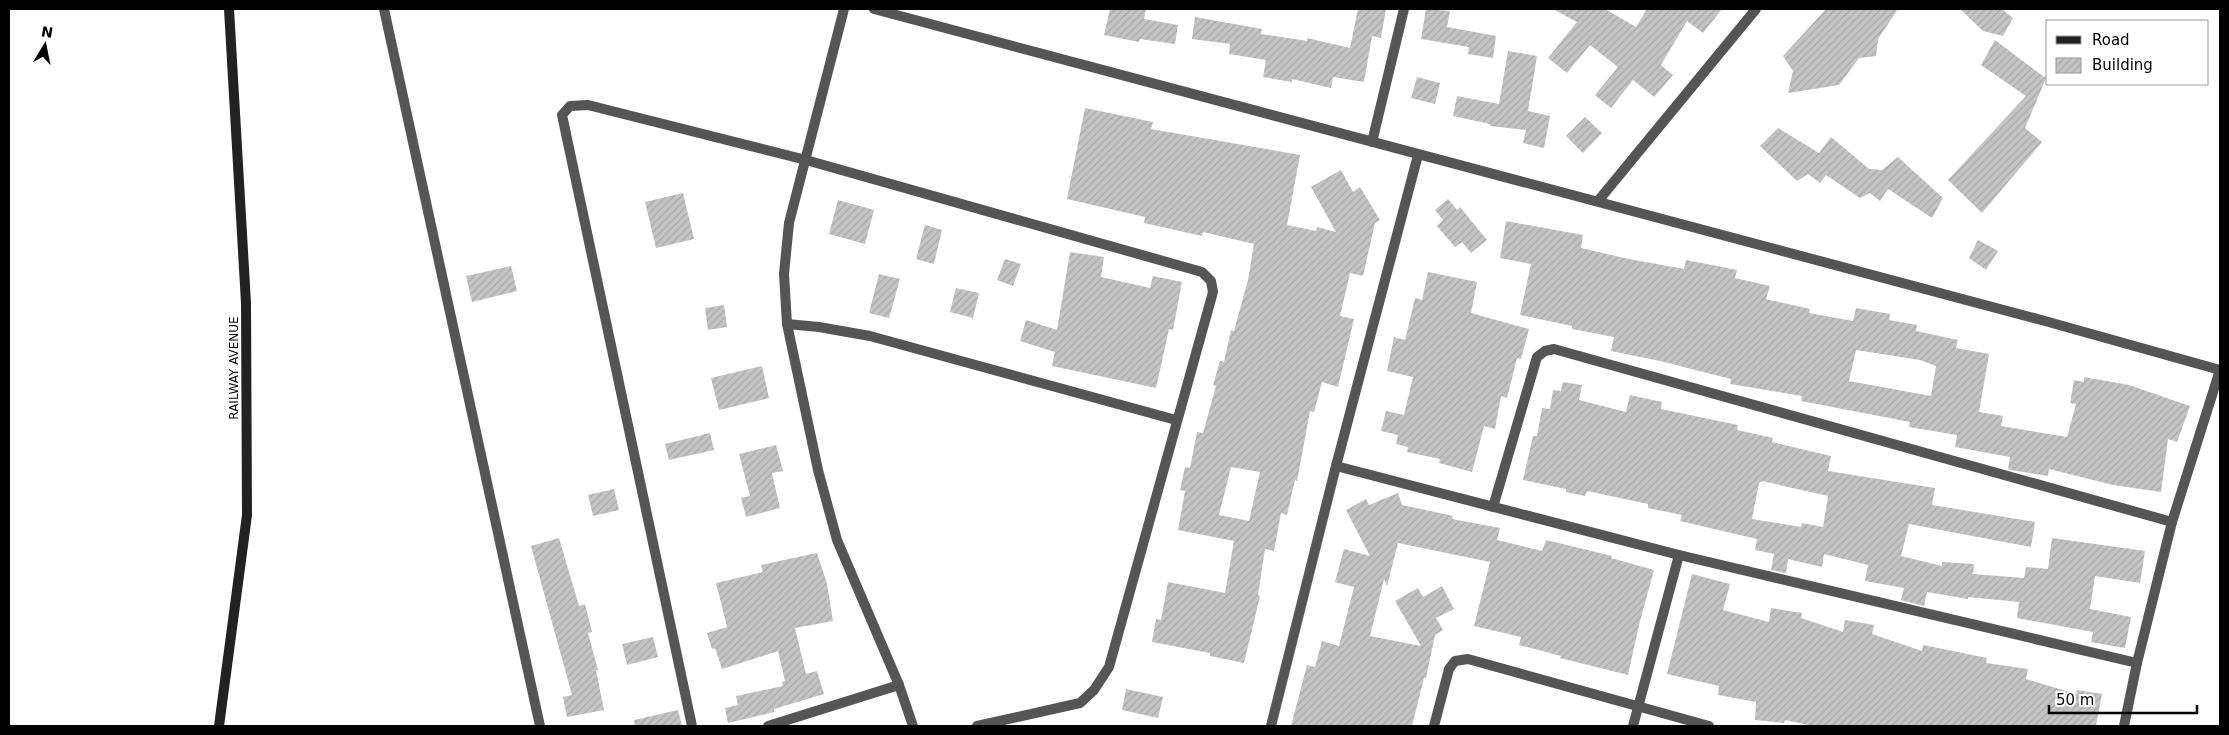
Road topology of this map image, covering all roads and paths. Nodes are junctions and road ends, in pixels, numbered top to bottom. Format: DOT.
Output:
graph roads {
  1 [pos="229,9"];
  2 [pos="384,9"];
  3 [pos="844,9"];
  4 [pos="874,9"];
  5 [pos="1404,9"];
  6 [pos="1756,9"];
  7 [pos="1372,142"];
  8 [pos="1418,155"];
  9 [pos="806,160"];
  10 [pos="1598,201"];
  11 [pos="786,324"];
  12 [pos="2220,370"];
  13 [pos="1176,420"];
  14 [pos="1336,466"];
  15 [pos="1493,507"];
  16 [pos="2172,522"];
  17 [pos="1679,555"];
  18 [pos="2137,663"];
  19 [pos="900,685"];
  20 [pos="1638,708"];
  21 [pos="219,726"];
  22 [pos="540,726"];
  23 [pos="692,726"];
  24 [pos="768,726"];
  25 [pos="913,726"];
  26 [pos="977,726"];
  27 [pos="1271,726"];
  28 [pos="1434,726"];
  29 [pos="1633,726"];
  30 [pos="1709,726"];
  31 [pos="2124,726"];
  1 -- 21 [label="street, RAILWAY AVENUE"];
  2 -- 22 [label="street"];
  3 -- 9 [label="street"];
  4 -- 7 [label="street"];
  5 -- 7 [label="street"];
  6 -- 10 [label="street"];
  7 -- 8 [label="street"];
  8 -- 10 [label="street"];
  8 -- 14 [label="street"];
  9 -- 11 [label="street"];
  9 -- 13 [label="street"];
  9 -- 23 [label="street"];
  10 -- 12 [label="street"];
  11 -- 13 [label="street"];
  11 -- 19 [label="street"];
  12 -- 16 [label="street"];
  13 -- 26 [label="street"];
  14 -- 15 [label="street"];
  14 -- 27 [label="street"];
  15 -- 16 [label="street"];
  15 -- 17 [label="street"];
  16 -- 18 [label="street"];
  17 -- 18 [label="street"];
  17 -- 20 [label="street"];
  18 -- 31 [label="street"];
  19 -- 24 [label="street"];
  19 -- 25 [label="street"];
  20 -- 28 [label="street"];
  20 -- 29 [label="street"];
  20 -- 30 [label="street"];
}
